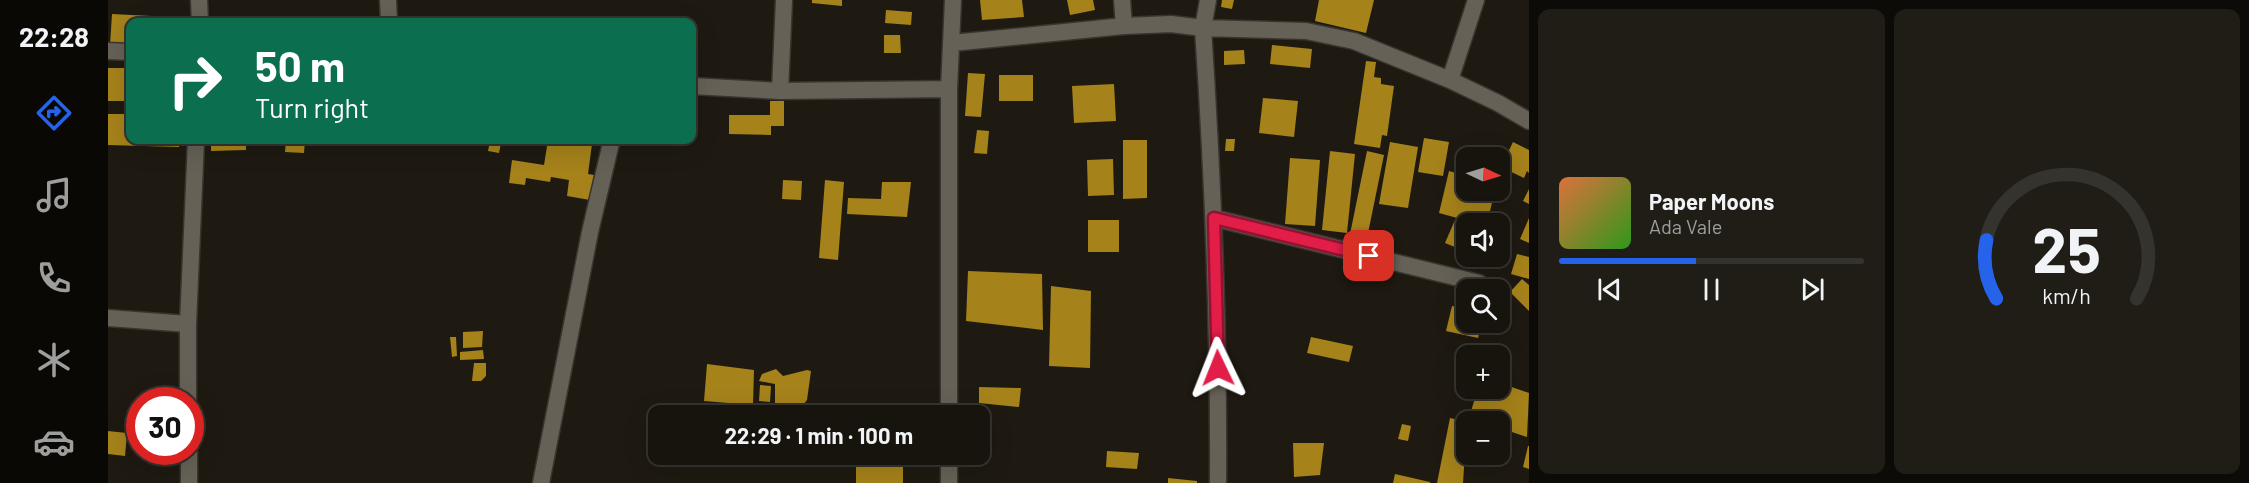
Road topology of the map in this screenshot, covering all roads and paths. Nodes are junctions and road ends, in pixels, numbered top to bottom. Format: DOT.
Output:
graph roads {
  1 [pos="200,0"];
  2 [pos="388,0"];
  3 [pos="784,0"];
  4 [pos="953,0"];
  5 [pos="1122,0"];
  6 [pos="1208,0"];
  7 [pos="1476,0"];
  8 [pos="200,18"];
  9 [pos="389,18"];
  10 [pos="1124,26"];
  11 [pos="1203,28"];
  12 [pos="952,43"];
  13 [pos="108,51"];
  14 [pos="126,52"];
  15 [pos="1450,80"];
  16 [pos="696,86"];
  17 [pos="949,89"];
  18 [pos="780,91"];
  19 [pos="1529,121"];
  20 [pos="196,144"];
  21 [pos="611,144"];
  22 [pos="1214,218"];
  23 [pos="1463,279"];
  24 [pos="108,318"];
  25 [pos="188,324"];
  26 [pos="188,387"];
  27 [pos="949,405"];
  28 [pos="189,465"];
  29 [pos="949,465"];
  30 [pos="189,483"];
  31 [pos="541,483"];
  32 [pos="949,483"];
  33 [pos="1218,483"];
  1 -- 8 [label="street"];
  2 -- 9 [label="street"];
  3 -- 18 [label="street"];
  4 -- 12 [label="street"];
  5 -- 10 [label="street"];
  6 -- 11 [label="street"];
  7 -- 15 [label="street"];
  10 -- 11 [label="street"];
  10 -- 12 [label="street"];
  11 -- 15 [label="street"];
  11 -- 22 [label="street"];
  12 -- 17 [label="street"];
  13 -- 14 [label="street"];
  15 -- 19 [label="street"];
  16 -- 18 [label="street"];
  17 -- 18 [label="street"];
  17 -- 27 [label="street"];
  20 -- 25 [label="street"];
  21 -- 31 [label="street"];
  22 -- 23 [label="street"];
  22 -- 33 [label="street"];
  24 -- 25 [label="street"];
  25 -- 26 [label="street"];
  28 -- 30 [label="street"];
  29 -- 32 [label="street"];
}
